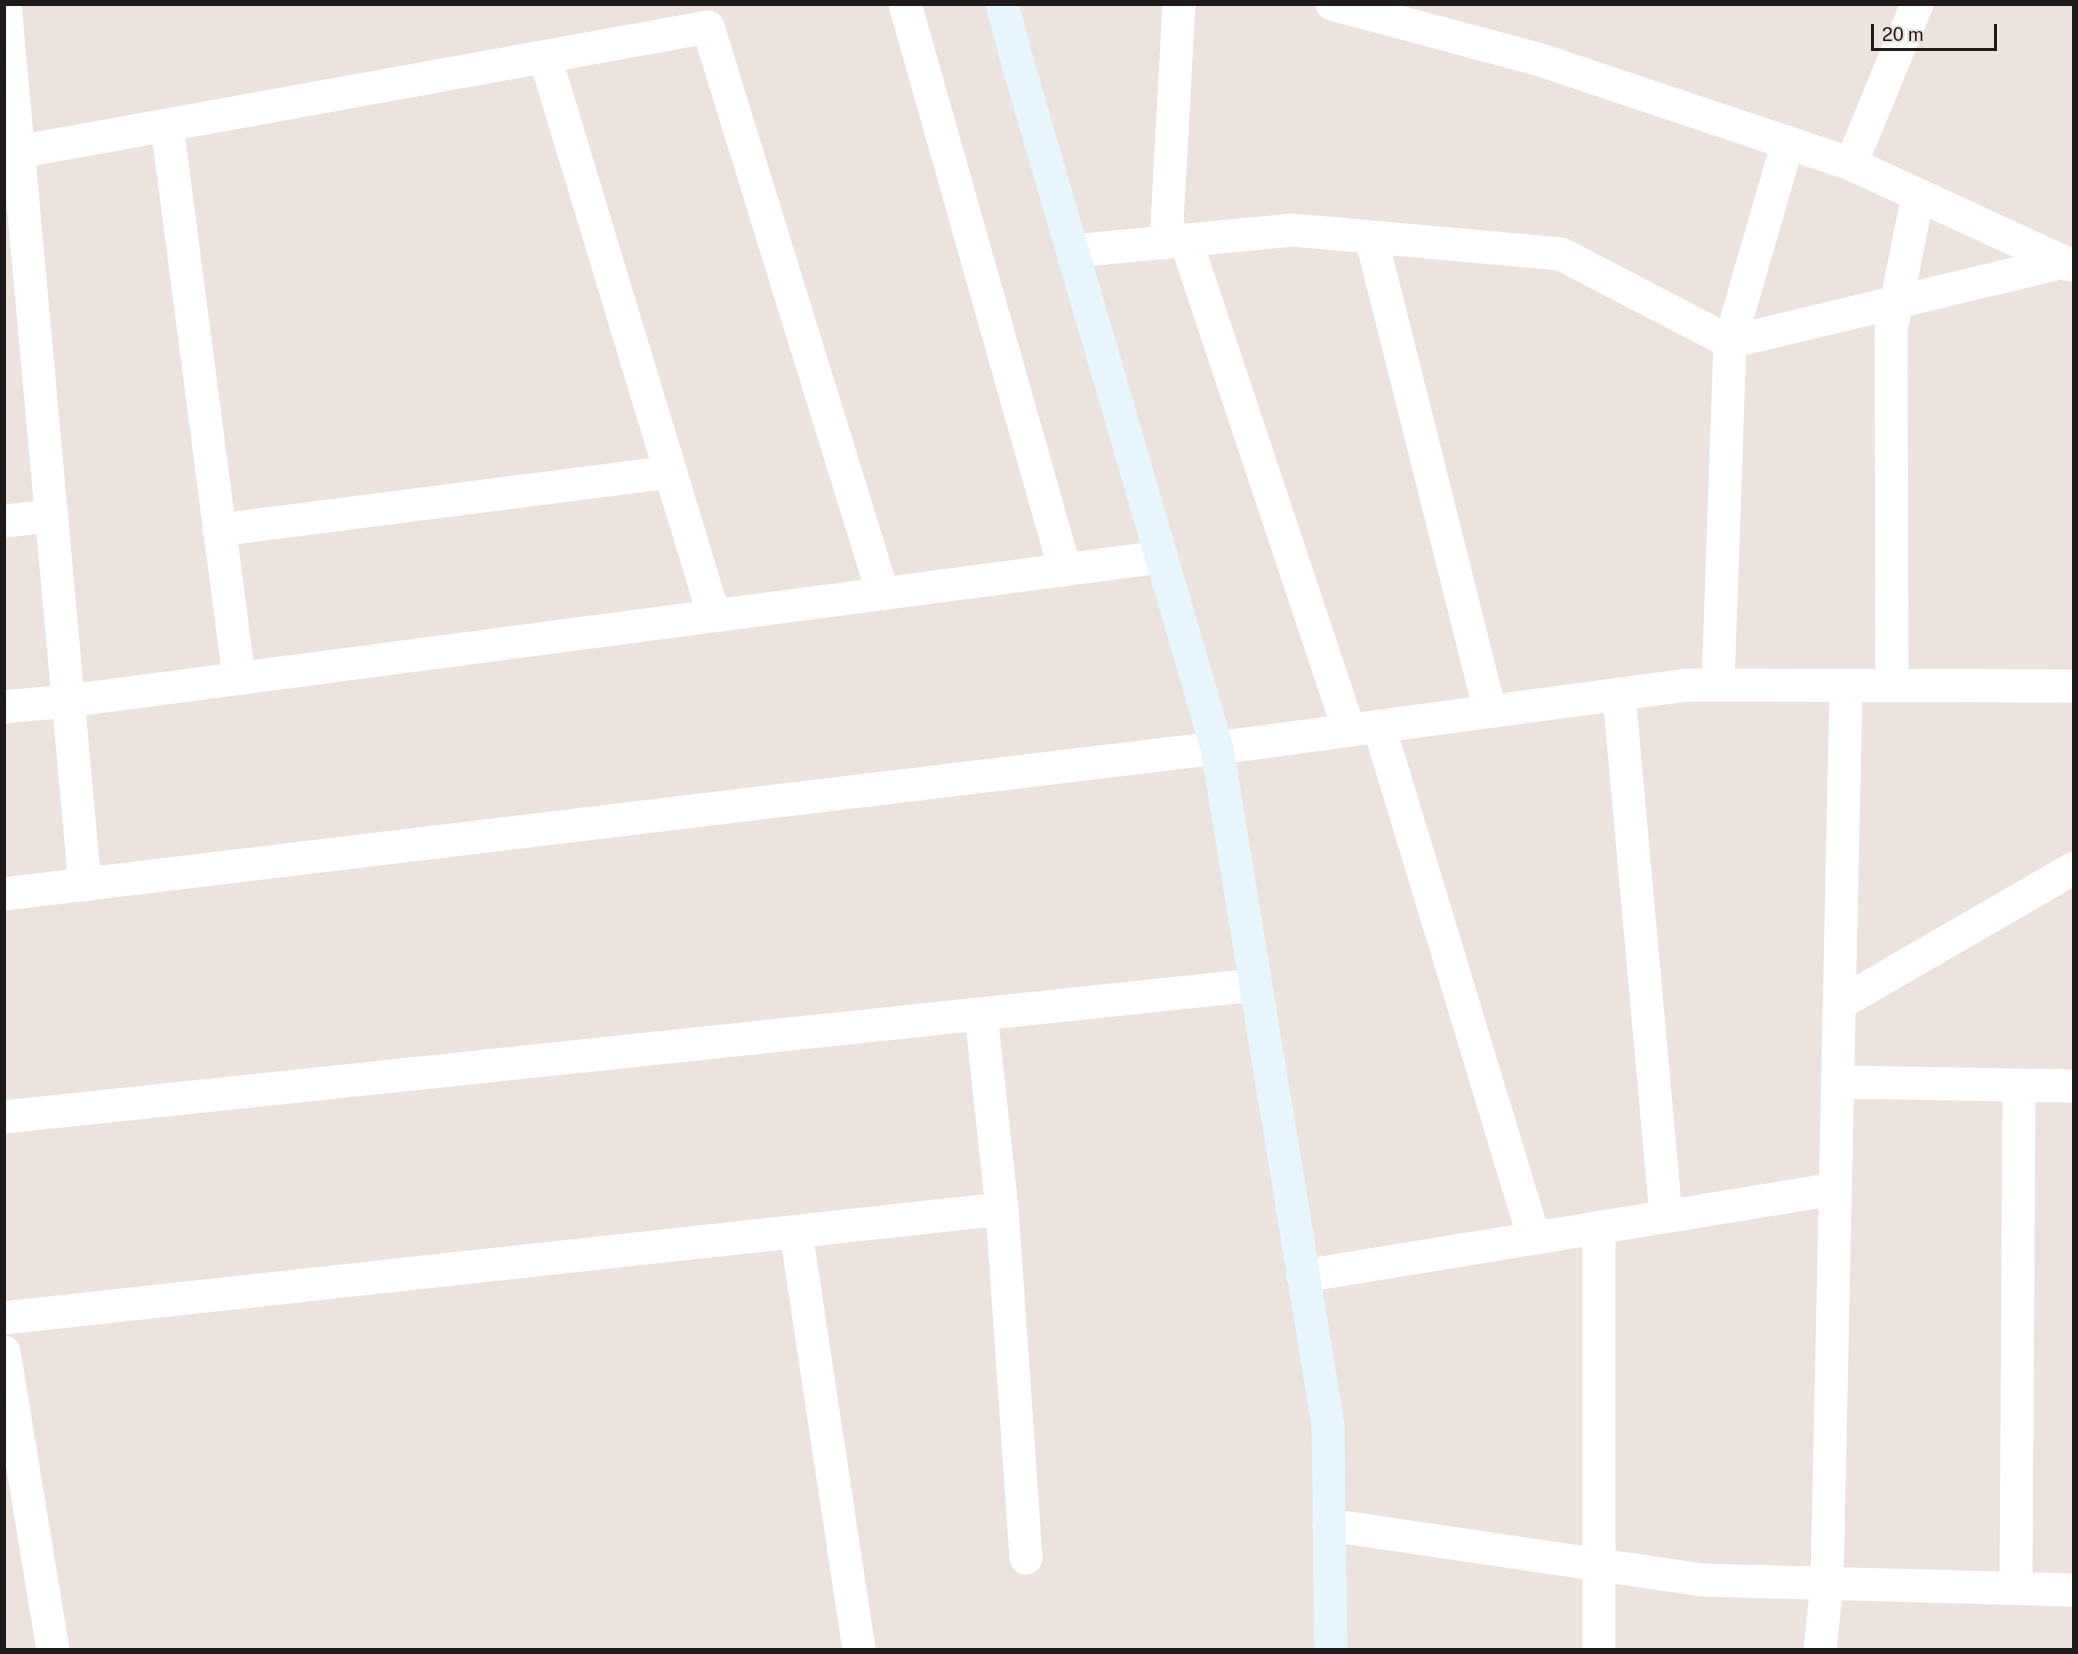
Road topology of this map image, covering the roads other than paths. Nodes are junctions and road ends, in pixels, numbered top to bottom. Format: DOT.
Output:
graph roads {
  1 [pos="5,4"];
  2 [pos="904,4"];
  3 [pos="1002,4"];
  4 [pos="1179,4"];
  5 [pos="1332,4"];
  6 [pos="1917,4"];
  7 [pos="706,16"];
  8 [pos="545,57"];
  9 [pos="167,125"];
  10 [pos="1788,142"];
  11 [pos="18,152"];
  12 [pos="1851,164"];
  13 [pos="1918,195"];
  14 [pos="1371,237"];
  15 [pos="1176,242"];
  16 [pos="1073,251"];
  17 [pos="2069,264"];
  18 [pos="1895,302"];
  19 [pos="1730,342"];
  20 [pos="670,472"];
  21 [pos="52,516"];
  22 [pos="4,520"];
  23 [pos="219,530"];
  24 [pos="1161,557"];
  25 [pos="1065,570"];
  26 [pos="883,594"];
  27 [pos="714,616"];
  28 [pos="239,678"];
  29 [pos="1718,685"];
  30 [pos="1846,686"];
  31 [pos="1892,686"];
  32 [pos="2073,686"];
  33 [pos="1619,694"];
  34 [pos="68,701"];
  35 [pos="4,707"];
  36 [pos="1490,711"];
  37 [pos="1364,728"];
  38 [pos="1217,748"];
  39 [pos="2073,868"];
  40 [pos="85,885"];
  41 [pos="4,894"];
  42 [pos="1255,985"];
  43 [pos="1839,1004"];
  44 [pos="981,1014"];
  45 [pos="1838,1082"];
  46 [pos="2019,1086"];
  47 [pos="2073,1086"];
  48 [pos="4,1117"];
  49 [pos="1835,1189"];
  50 [pos="1002,1209"];
  51 [pos="1666,1217"];
  52 [pos="1599,1227"];
  53 [pos="796,1232"];
  54 [pos="1534,1238"];
  55 [pos="1303,1276"];
  56 [pos="4,1318"];
  57 [pos="4,1352"];
  58 [pos="1329,1525"];
  59 [pos="1026,1558"];
  60 [pos="1600,1565"];
  61 [pos="1827,1583"];
  62 [pos="2016,1588"];
  63 [pos="2073,1590"];
  64 [pos="52,1650"];
  65 [pos="860,1650"];
  66 [pos="1331,1650"];
  67 [pos="1599,1650"];
  68 [pos="1820,1650"];
  1 -- 11 [label="street"];
  2 -- 25 [label="street"];
  3 -- 16 [label="street"];
  4 -- 15 [label="street"];
  5 -- 10 [label="street"];
  6 -- 12 [label="street"];
  7 -- 8 [label="street"];
  7 -- 26 [label="street"];
  8 -- 9 [label="street"];
  8 -- 20 [label="street"];
  9 -- 11 [label="street"];
  9 -- 23 [label="street"];
  10 -- 12 [label="street"];
  10 -- 19 [label="street"];
  11 -- 21 [label="street"];
  12 -- 13 [label="street"];
  13 -- 17 [label="street"];
  13 -- 18 [label="street"];
  14 -- 15 [label="street"];
  14 -- 19 [label="street"];
  14 -- 36 [label="street"];
  15 -- 16 [label="street"];
  15 -- 37 [label="street"];
  16 -- 24 [label="street"];
  17 -- 18 [label="street"];
  18 -- 19 [label="street"];
  18 -- 31 [label="street"];
  19 -- 29 [label="street"];
  20 -- 23 [label="street"];
  20 -- 27 [label="street"];
  21 -- 22 [label="street"];
  21 -- 34 [label="street"];
  23 -- 28 [label="street"];
  24 -- 25 [label="street"];
  24 -- 38 [label="street"];
  25 -- 26 [label="street"];
  26 -- 27 [label="street"];
  27 -- 28 [label="street"];
  28 -- 34 [label="street"];
  29 -- 30 [label="street"];
  29 -- 33 [label="street"];
  30 -- 31 [label="street"];
  30 -- 43 [label="street"];
  31 -- 32 [label="street"];
  33 -- 36 [label="street"];
  33 -- 51 [label="street"];
  34 -- 35 [label="street"];
  34 -- 40 [label="street"];
  36 -- 37 [label="street"];
  37 -- 38 [label="street"];
  37 -- 54 [label="street"];
  38 -- 40 [label="street"];
  38 -- 42 [label="street"];
  39 -- 43 [label="street"];
  40 -- 41 [label="street"];
  42 -- 44 [label="street"];
  42 -- 55 [label="street"];
  43 -- 45 [label="street"];
  44 -- 48 [label="street"];
  44 -- 50 [label="street"];
  45 -- 46 [label="street"];
  45 -- 49 [label="street"];
  46 -- 47 [label="street"];
  46 -- 62 [label="street"];
  49 -- 51 [label="street"];
  49 -- 61 [label="street"];
  50 -- 53 [label="street"];
  50 -- 59 [label="street"];
  51 -- 52 [label="street"];
  52 -- 54 [label="street"];
  52 -- 60 [label="street"];
  53 -- 56 [label="street"];
  53 -- 65 [label="street"];
  54 -- 55 [label="street"];
  55 -- 58 [label="street"];
  57 -- 64 [label="street"];
  58 -- 60 [label="street"];
  58 -- 66 [label="street"];
  60 -- 61 [label="street"];
  60 -- 67 [label="street"];
  61 -- 62 [label="street"];
  61 -- 68 [label="street"];
  62 -- 63 [label="street"];
}
